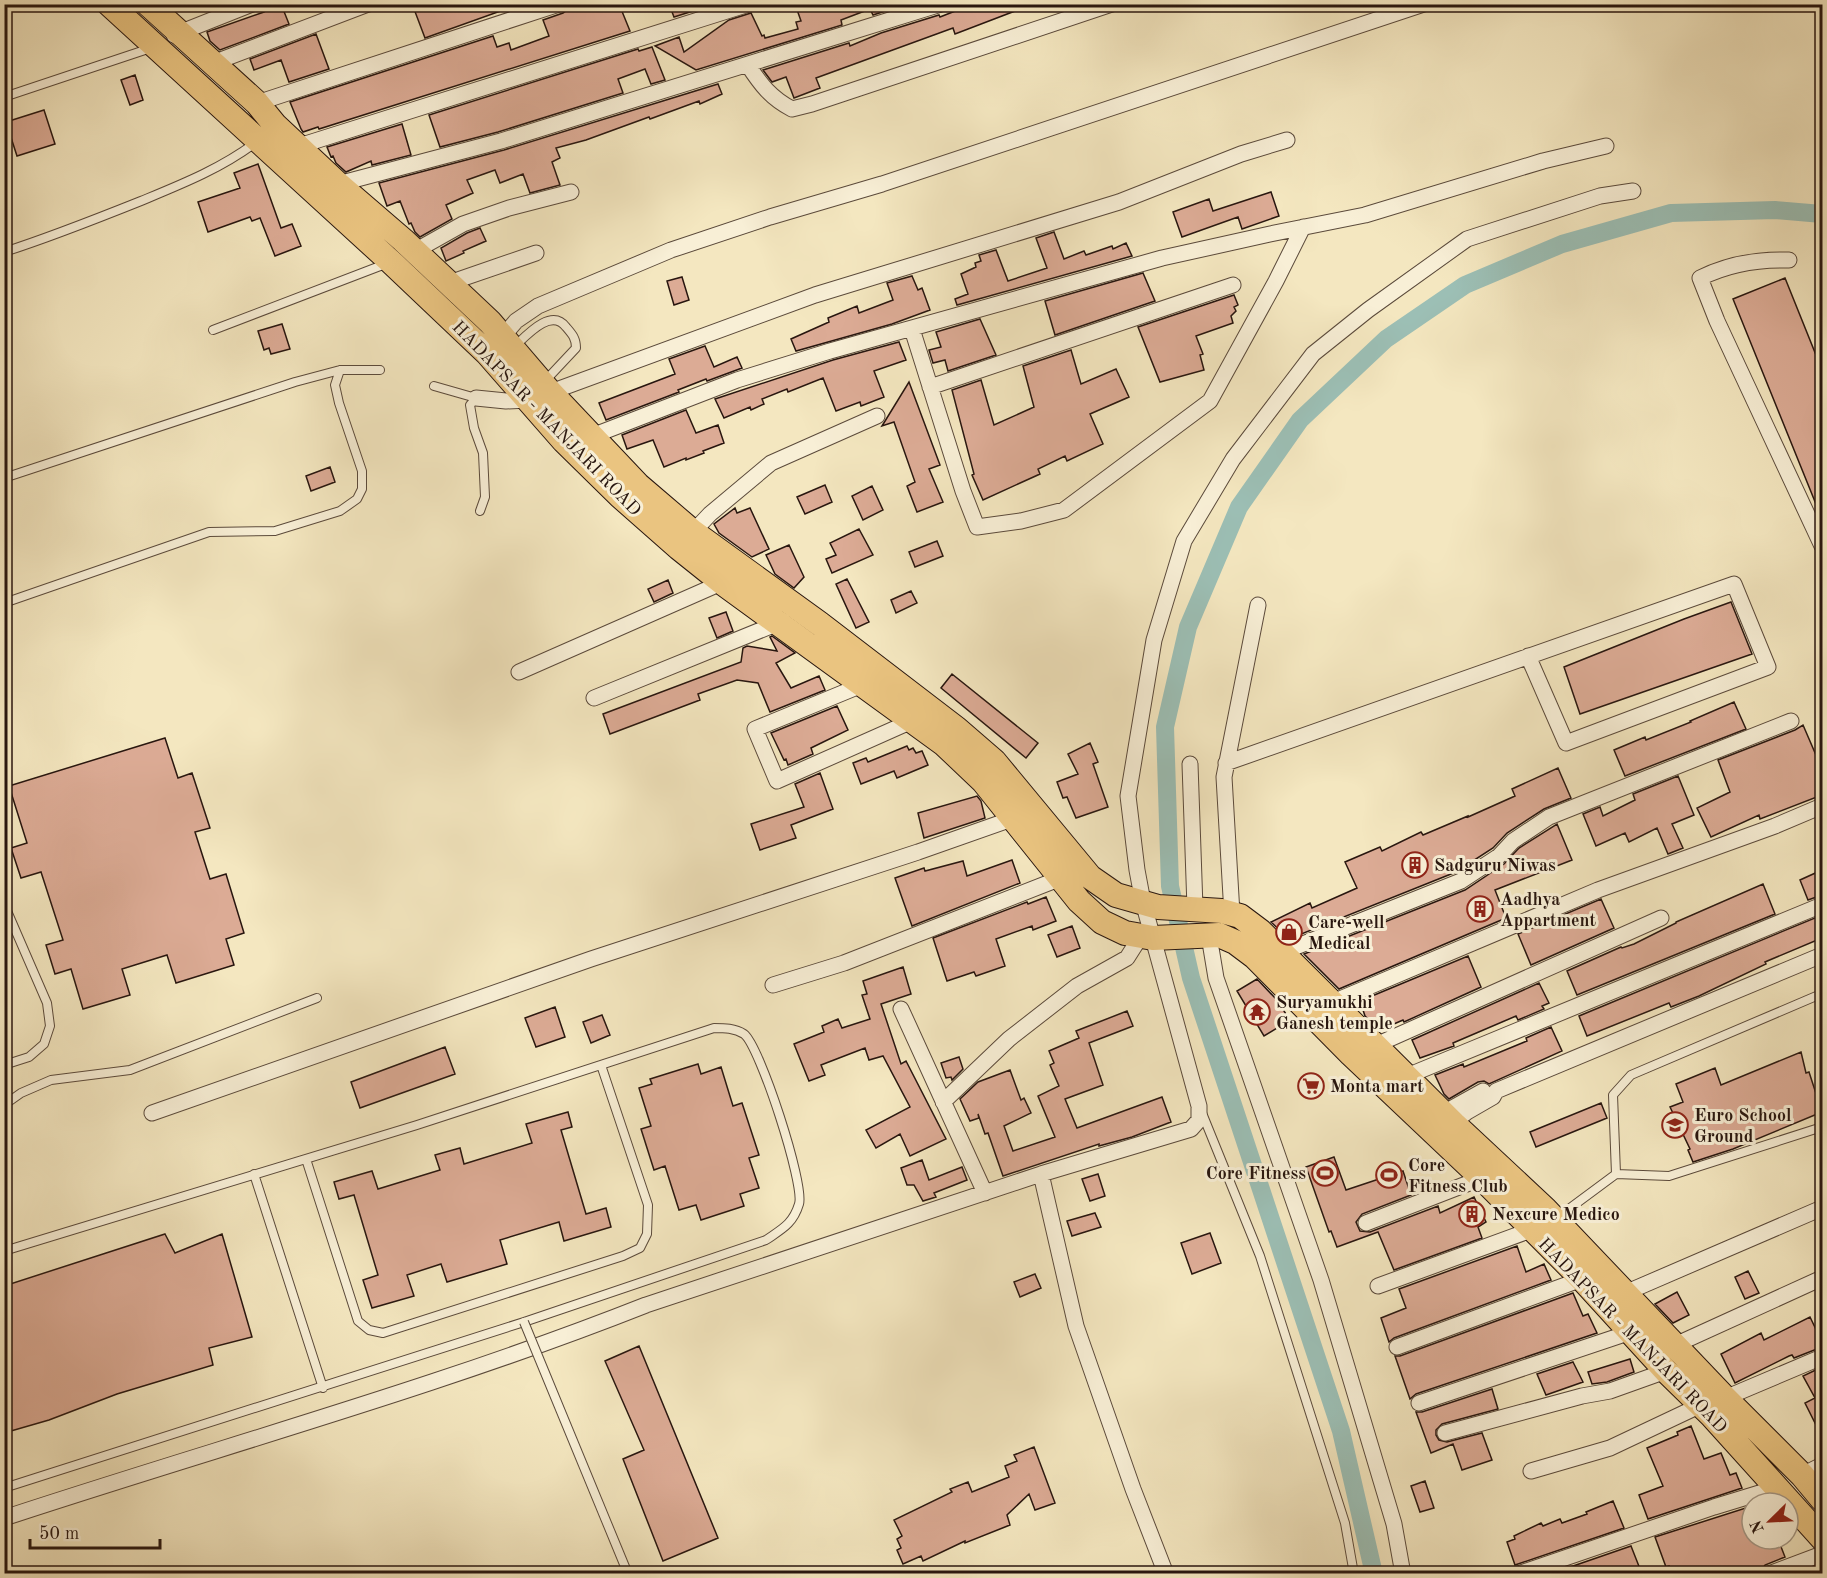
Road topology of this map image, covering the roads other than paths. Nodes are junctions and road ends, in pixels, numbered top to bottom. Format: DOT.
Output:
graph roads {
  1 [pos="109,4"];
  2 [pos="148,4"];
  3 [pos="252,4"];
  4 [pos="368,4"];
  5 [pos="559,4"];
  6 [pos="750,4"];
  7 [pos="941,4"];
  8 [pos="1112,4"];
  9 [pos="1424,4"];
  10 [pos="178,33"];
  11 [pos="155,46"];
  12 [pos="213,63"];
  13 [pos="748,65"];
  14 [pos="4,97"];
  15 [pos="256,104"];
  16 [pos="275,124"];
  17 [pos="1287,140"];
  18 [pos="257,142"];
  19 [pos="299,146"];
  20 [pos="1606,146"];
  21 [pos="338,184"];
  22 [pos="1633,191"];
  23 [pos="571,192"];
  24 [pos="1303,227"];
  25 [pos="415,251"];
  26 [pos="4,252"];
  27 [pos="536,253"];
  28 [pos="1789,260"];
  29 [pos="391,262"];
  30 [pos="449,283"];
  31 [pos="1233,285"];
  32 [pos="912,329"];
  33 [pos="213,330"];
  34 [pos="501,346"];
  35 [pos="340,370"];
  36 [pos="380,370"];
  37 [pos="434,386"];
  38 [pos="930,387"];
  39 [pos="540,392"];
  40 [pos="476,398"];
  41 [pos="877,416"];
  42 [pos="592,436"];
  43 [pos="4,478"];
  44 [pos="480,511"];
  45 [pos="693,532"];
  46 [pos="1822,546"];
  47 [pos="743,568"];
  48 [pos="724,584"];
  49 [pos="4,603"];
  50 [pos="1258,605"];
  51 [pos="801,611"];
  52 [pos="778,624"];
  53 [pos="1528,656"];
  54 [pos="519,672"];
  55 [pos="862,685"];
  56 [pos="594,698"];
  57 [pos="912,721"];
  58 [pos="1791,721"];
  59 [pos="1226,763"];
  60 [pos="1190,764"];
  61 [pos="1822,806"];
  62 [pos="1024,814"];
  63 [pos="1061,878"];
  64 [pos="4,904"];
  65 [pos="1151,905"];
  66 [pos="1822,905"];
  67 [pos="1195,908"];
  68 [pos="1232,914"];
  69 [pos="1661,918"];
  70 [pos="1202,936"];
  71 [pos="1153,937"];
  72 [pos="1283,951"];
  73 [pos="1822,955"];
  74 [pos="773,985"];
  75 [pos="1822,996"];
  76 [pos="316,998"];
  77 [pos="1333,1002"];
  78 [pos="901,1009"];
  79 [pos="1376,1045"];
  80 [pos="4,1065"];
  81 [pos="601,1065"];
  82 [pos="1407,1076"];
  83 [pos="943,1102"];
  84 [pos="4,1105"];
  85 [pos="1199,1106"];
  86 [pos="152,1113"];
  87 [pos="1440,1124"];
  88 [pos="1822,1127"];
  89 [pos="306,1159"];
  90 [pos="254,1174"];
  91 [pos="1041,1174"];
  92 [pos="1616,1174"];
  93 [pos="1482,1178"];
  94 [pos="985,1193"];
  95 [pos="1822,1208"];
  96 [pos="1553,1217"];
  97 [pos="1366,1223"];
  98 [pos="1531,1230"];
  99 [pos="4,1251"];
  100 [pos="1822,1278"];
  101 [pos="1582,1279"];
  102 [pos="1378,1286"];
  103 [pos="1625,1293"];
  104 [pos="524,1322"];
  105 [pos="1631,1332"];
  106 [pos="1675,1345"];
  107 [pos="1398,1347"];
  108 [pos="1822,1357"];
  109 [pos="1666,1371"];
  110 [pos="323,1388"];
  111 [pos="1419,1403"];
  112 [pos="1713,1406"];
  113 [pos="1445,1433"];
  114 [pos="1812,1470"];
  115 [pos="1531,1471"];
  116 [pos="4,1488"];
  117 [pos="1776,1488"];
  118 [pos="1822,1499"];
  119 [pos="4,1518"];
  120 [pos="1822,1538"];
  121 [pos="1822,1554"];
  122 [pos="628,1574"];
  123 [pos="1166,1574"];
  124 [pos="1354,1574"];
  125 [pos="1403,1574"];
  126 [pos="1518,1574"];
  127 [pos="1769,1574"];
  1 -- 11 [label="main road, HADAPSAR - MANJARI ROAD"];
  2 -- 10 [label="main road, HADAPSAR - MANJARI ROAD"];
  3 -- 10 [label="street"];
  4 -- 12 [label="street"];
  5 -- 15 [label="street"];
  6 -- 19 [label="street"];
  7 -- 13 [label="street"];
  8 -- 13 [label="street"];
  9 -- 34 [label="street"];
  10 -- 11 [label="street"];
  10 -- 12 [label="main road, HADAPSAR - MANJARI ROAD"];
  11 -- 14 [label="lane"];
  11 -- 18 [label="main road, HADAPSAR - MANJARI ROAD"];
  12 -- 15 [label="main road, HADAPSAR - MANJARI ROAD"];
  13 -- 21 [label="street"];
  15 -- 16 [label="main road, HADAPSAR - MANJARI ROAD"];
  16 -- 18 [label="street"];
  16 -- 19 [label="main road, HADAPSAR - MANJARI ROAD"];
  17 -- 39 [label="street"];
  18 -- 26 [label="lane"];
  18 -- 29 [label="main road, HADAPSAR - MANJARI ROAD"];
  19 -- 21 [label="main road, HADAPSAR - MANJARI ROAD"];
  20 -- 24 [label="street"];
  21 -- 25 [label="main road, HADAPSAR - MANJARI ROAD"];
  22 -- 65 [label="street"];
  23 -- 25 [label="street"];
  24 -- 32 [label="street"];
  24 -- 38 [label="street"];
  25 -- 30 [label="main road, HADAPSAR - MANJARI ROAD"];
  27 -- 30 [label="street"];
  28 -- 46 [label="street"];
  29 -- 33 [label="lane"];
  29 -- 34 [label="main road, HADAPSAR - MANJARI ROAD"];
  30 -- 34 [label="main road, HADAPSAR - MANJARI ROAD"];
  31 -- 38 [label="street"];
  32 -- 38 [label="street"];
  32 -- 42 [label="street"];
  34 -- 39 [label="main road, HADAPSAR - MANJARI ROAD"];
  34 -- 39 [label="lane"];
  35 -- 36 [label="lane"];
  35 -- 43 [label="lane"];
  35 -- 49 [label="lane"];
  37 -- 40 [label="lane"];
  39 -- 40 [label="street"];
  39 -- 42 [label="main road, HADAPSAR - MANJARI ROAD"];
  39 -- 48 [label="main road, HADAPSAR - MANJARI ROAD"];
  40 -- 44 [label="lane"];
  41 -- 45 [label="street"];
  42 -- 45 [label="main road, HADAPSAR - MANJARI ROAD"];
  45 -- 47 [label="main road, HADAPSAR - MANJARI ROAD"];
  47 -- 48 [label="street"];
  47 -- 51 [label="main road, HADAPSAR - MANJARI ROAD"];
  48 -- 52 [label="main road, HADAPSAR - MANJARI ROAD"];
  48 -- 54 [label="street"];
  50 -- 59 [label="street"];
  51 -- 52 [label="street"];
  51 -- 62 [label="main road, HADAPSAR - MANJARI ROAD"];
  52 -- 55 [label="main road, HADAPSAR - MANJARI ROAD"];
  52 -- 56 [label="street"];
  53 -- 53 [label="street"];
  53 -- 59 [label="street"];
  55 -- 57 [label="main road, HADAPSAR - MANJARI ROAD"];
  55 -- 57 [label="street"];
  57 -- 62 [label="main road, HADAPSAR - MANJARI ROAD"];
  58 -- 72 [label="street"];
  59 -- 68 [label="street"];
  60 -- 67 [label="street"];
  61 -- 77 [label="street"];
  62 -- 63 [label="main road, HADAPSAR - MANJARI ROAD"];
  62 -- 65 [label="main road, HADAPSAR - MANJARI ROAD"];
  62 -- 86 [label="street"];
  63 -- 71 [label="main road, HADAPSAR - MANJARI ROAD"];
  63 -- 74 [label="street"];
  64 -- 80 [label="lane"];
  65 -- 67 [label="main road, HADAPSAR - MANJARI ROAD"];
  65 -- 71 [label="street"];
  66 -- 82 [label="street"];
  67 -- 68 [label="main road, HADAPSAR - MANJARI ROAD"];
  68 -- 72 [label="main road, HADAPSAR - MANJARI ROAD"];
  69 -- 79 [label="street"];
  70 -- 71 [label="main road, HADAPSAR - MANJARI ROAD"];
  70 -- 87 [label="main road, HADAPSAR - MANJARI ROAD"];
  70 -- 125 [label="street"];
  71 -- 83 [label="street"];
  71 -- 85 [label="street"];
  72 -- 77 [label="main road, HADAPSAR - MANJARI ROAD"];
  73 -- 87 [label="street"];
  75 -- 92 [label="lane"];
  76 -- 84 [label="lane"];
  77 -- 79 [label="main road, HADAPSAR - MANJARI ROAD"];
  78 -- 83 [label="street"];
  79 -- 82 [label="main road, HADAPSAR - MANJARI ROAD"];
  81 -- 89 [label="lane"];
  81 -- 89 [label="lane"];
  81 -- 104 [label="lane"];
  82 -- 87 [label="main road, HADAPSAR - MANJARI ROAD"];
  83 -- 94 [label="street"];
  85 -- 91 [label="street"];
  85 -- 124 [label="lane"];
  87 -- 93 [label="main road, HADAPSAR - MANJARI ROAD"];
  87 -- 96 [label="main road, HADAPSAR - MANJARI ROAD"];
  88 -- 92 [label="lane"];
  89 -- 90 [label="lane"];
  90 -- 99 [label="lane"];
  90 -- 110 [label="lane"];
  91 -- 94 [label="street"];
  91 -- 123 [label="street"];
  92 -- 96 [label="lane"];
  93 -- 97 [label="street"];
  93 -- 98 [label="main road, HADAPSAR - MANJARI ROAD"];
  94 -- 119 [label="street"];
  95 -- 103 [label="street"];
  96 -- 98 [label="street"];
  96 -- 103 [label="main road, HADAPSAR - MANJARI ROAD"];
  98 -- 101 [label="main road, HADAPSAR - MANJARI ROAD"];
  98 -- 102 [label="street"];
  100 -- 106 [label="street"];
  101 -- 105 [label="main road, HADAPSAR - MANJARI ROAD"];
  101 -- 107 [label="street"];
  103 -- 106 [label="main road, HADAPSAR - MANJARI ROAD"];
  104 -- 110 [label="lane"];
  104 -- 122 [label="lane, bridge"];
  105 -- 109 [label="main road, HADAPSAR - MANJARI ROAD"];
  105 -- 111 [label="street"];
  106 -- 112 [label="main road, HADAPSAR - MANJARI ROAD"];
  108 -- 112 [label="street"];
  109 -- 112 [label="main road, HADAPSAR - MANJARI ROAD"];
  109 -- 113 [label="street"];
  110 -- 116 [label="lane"];
  112 -- 114 [label="main road, HADAPSAR - MANJARI ROAD"];
  112 -- 115 [label="street"];
  112 -- 117 [label="main road, HADAPSAR - MANJARI ROAD"];
  114 -- 118 [label="main road, HADAPSAR - MANJARI ROAD"];
  117 -- 120 [label="main road, HADAPSAR - MANJARI ROAD"];
  117 -- 126 [label="street"];
  121 -- 127 [label="street"];
}
